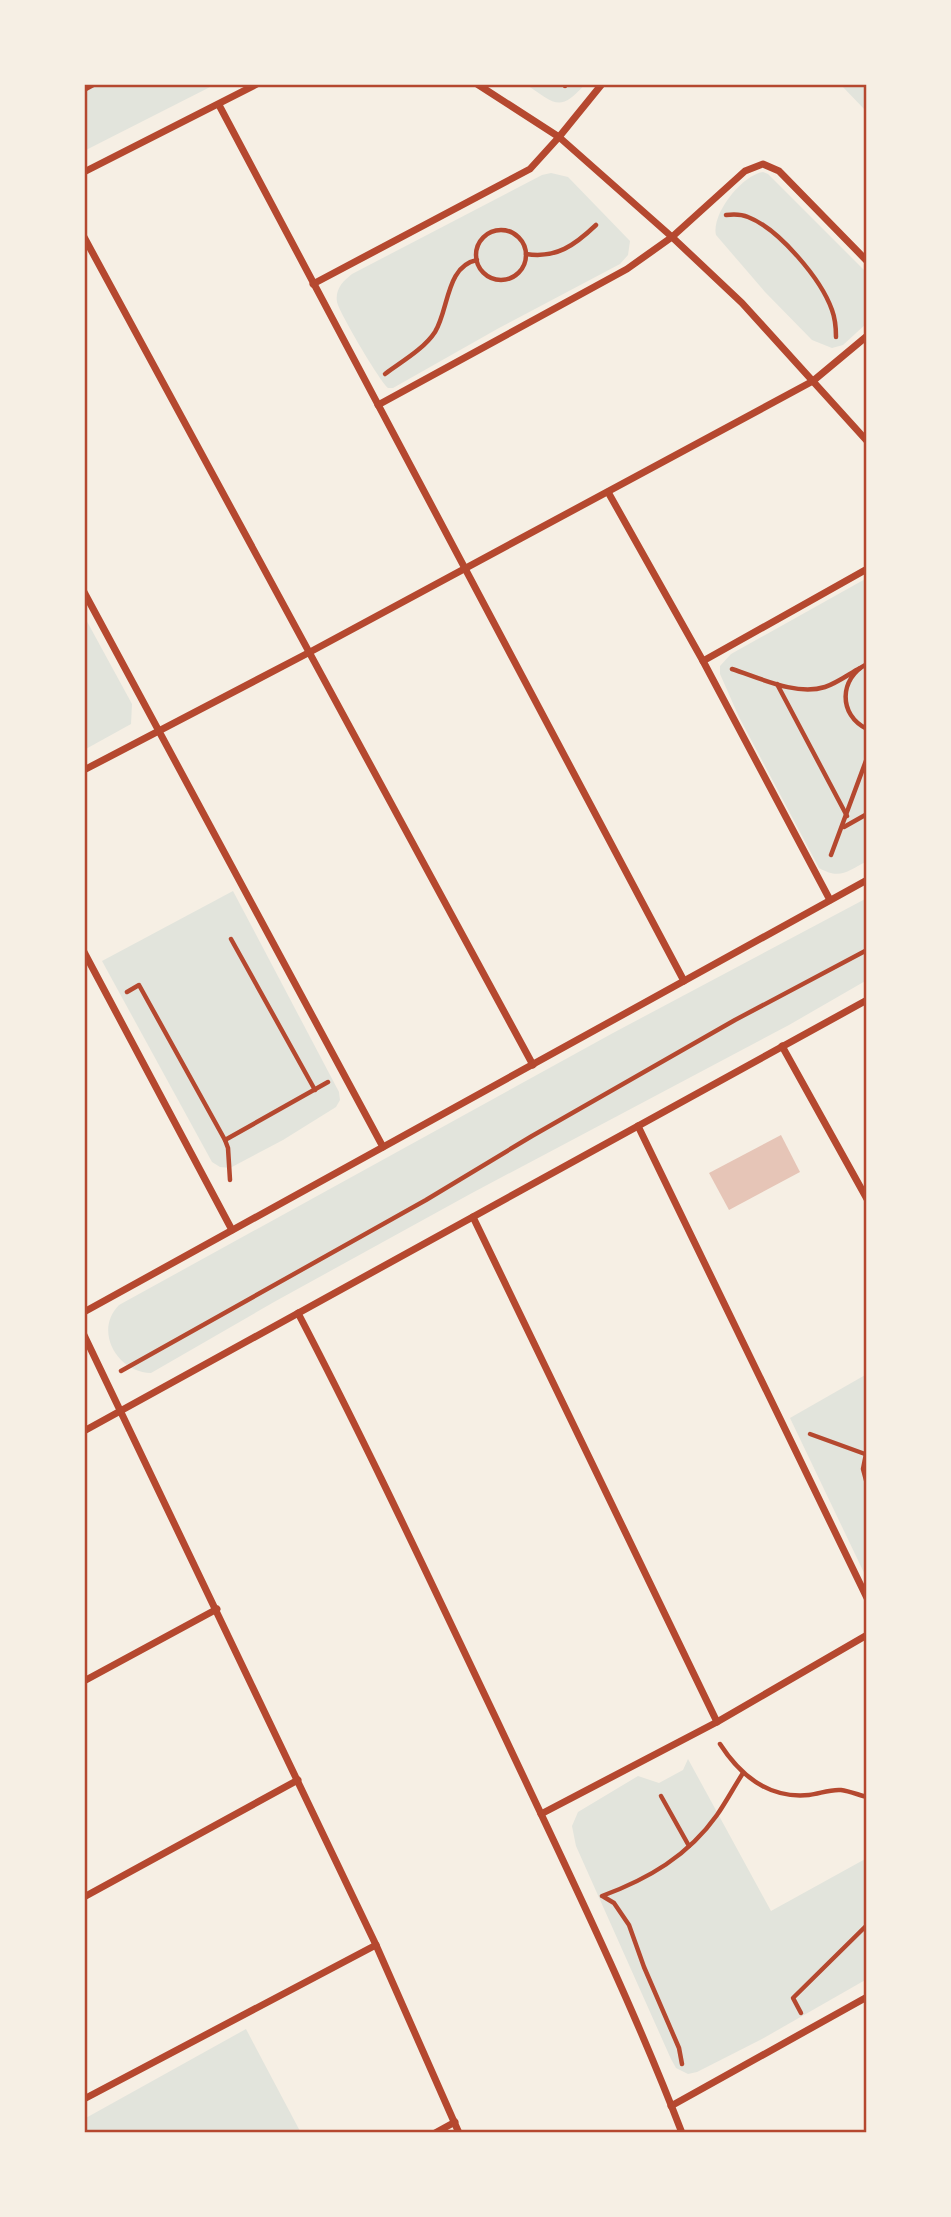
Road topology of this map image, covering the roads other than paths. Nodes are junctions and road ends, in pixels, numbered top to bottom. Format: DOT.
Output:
graph roads {
  1 [pos="257,84"];
  2 [pos="477,84"];
  3 [pos="602,84"];
  4 [pos="219,105"];
  5 [pos="559,137"];
  6 [pos="84,172"];
  7 [pos="84,237"];
  8 [pos="672,237"];
  9 [pos="867,261"];
  10 [pos="313,284"];
  11 [pos="867,336"];
  12 [pos="813,381"];
  13 [pos="378,405"];
  14 [pos="867,441"];
  15 [pos="608,492"];
  16 [pos="464,568"];
  17 [pos="867,569"];
  18 [pos="84,592"];
  19 [pos="310,652"];
  20 [pos="703,661"];
  21 [pos="159,729"];
  22 [pos="84,770"];
  23 [pos="867,880"];
  24 [pos="830,901"];
  25 [pos="84,951"];
  26 [pos="684,981"];
  27 [pos="867,1000"];
  28 [pos="782,1046"];
  29 [pos="533,1065"];
  30 [pos="638,1126"];
  31 [pos="383,1147"];
  32 [pos="867,1199"];
  33 [pos="473,1217"];
  34 [pos="233,1230"];
  35 [pos="84,1312"];
  36 [pos="298,1313"];
  37 [pos="84,1335"];
  38 [pos="121,1410"];
  39 [pos="84,1431"];
  40 [pos="867,1598"];
  41 [pos="217,1609"];
  42 [pos="867,1635"];
  43 [pos="84,1681"];
  44 [pos="717,1722"];
  45 [pos="298,1780"];
  46 [pos="541,1814"];
  47 [pos="84,1897"];
  48 [pos="376,1945"];
  49 [pos="867,1997"];
  50 [pos="84,2099"];
  51 [pos="671,2106"];
  52 [pos="455,2122"];
  53 [pos="435,2133"];
  54 [pos="459,2133"];
  55 [pos="682,2133"];
  1 -- 4 [label="street"];
  2 -- 5 [label="street"];
  3 -- 5 [label="street"];
  4 -- 6 [label="street"];
  4 -- 10 [label="street"];
  5 -- 8 [label="street"];
  5 -- 10 [label="street"];
  7 -- 19 [label="street"];
  8 -- 9 [label="street"];
  8 -- 12 [label="street"];
  8 -- 13 [label="street"];
  10 -- 13 [label="street"];
  11 -- 12 [label="street"];
  12 -- 14 [label="street"];
  12 -- 15 [label="street"];
  13 -- 16 [label="street"];
  15 -- 16 [label="street"];
  15 -- 20 [label="street"];
  16 -- 19 [label="street"];
  16 -- 26 [label="street"];
  17 -- 20 [label="street"];
  18 -- 21 [label="street"];
  19 -- 21 [label="street"];
  19 -- 29 [label="street"];
  20 -- 24 [label="street"];
  21 -- 22 [label="street"];
  21 -- 31 [label="street"];
  23 -- 24 [label="street"];
  24 -- 26 [label="street"];
  25 -- 34 [label="street"];
  26 -- 29 [label="street"];
  27 -- 28 [label="street"];
  28 -- 30 [label="street"];
  28 -- 32 [label="street"];
  29 -- 31 [label="street"];
  30 -- 33 [label="street"];
  30 -- 40 [label="street"];
  31 -- 34 [label="street"];
  33 -- 36 [label="street"];
  33 -- 44 [label="street"];
  34 -- 35 [label="street"];
  36 -- 38 [label="street"];
  36 -- 46 [label="street"];
  37 -- 38 [label="street"];
  38 -- 39 [label="street"];
  38 -- 41 [label="street"];
  41 -- 43 [label="street"];
  41 -- 45 [label="street"];
  42 -- 44 [label="street"];
  44 -- 46 [label="street"];
  45 -- 47 [label="street"];
  45 -- 48 [label="street"];
  46 -- 51 [label="street"];
  48 -- 50 [label="street"];
  48 -- 52 [label="street"];
  49 -- 51 [label="street"];
  51 -- 55 [label="street"];
  52 -- 53 [label="street"];
  52 -- 54 [label="street"];
}
